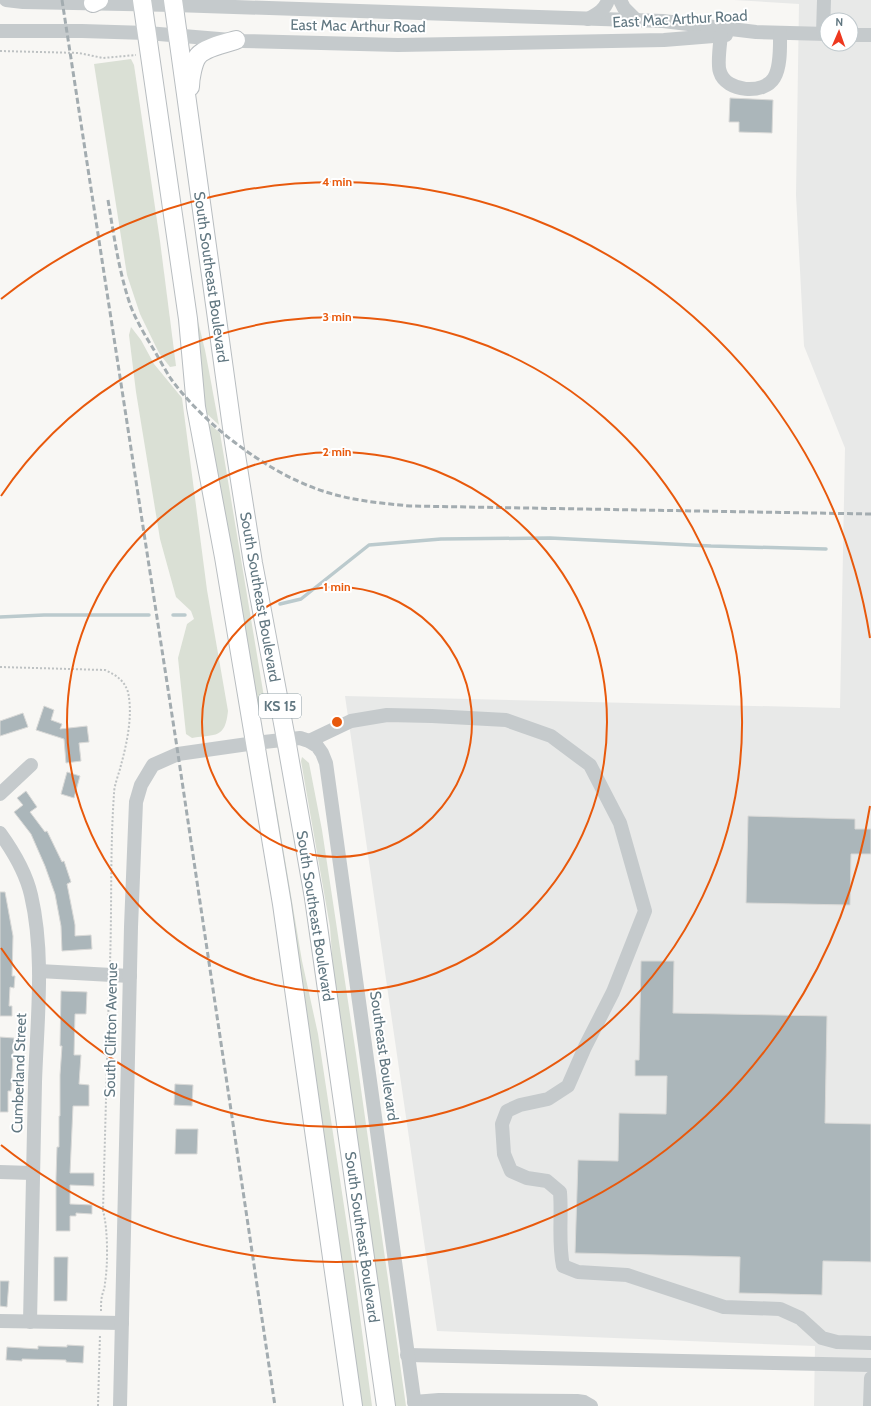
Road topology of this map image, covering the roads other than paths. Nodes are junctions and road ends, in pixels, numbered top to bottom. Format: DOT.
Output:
graph roads {
  1 [pos="6,0"];
  2 [pos="608,0"];
  3 [pos="620,0"];
  4 [pos="824,0"];
  5 [pos="96,2"];
  6 [pos="143,2"];
  7 [pos="174,3"];
  8 [pos="824,12"];
  9 [pos="588,19"];
  10 [pos="636,20"];
  11 [pos="0,31"];
  12 [pos="756,32"];
  13 [pos="780,33"];
  14 [pos="147,34"];
  15 [pos="819,34"];
  16 [pos="859,34"];
  17 [pos="721,35"];
  18 [pos="871,35"];
  19 [pos="178,36"];
  20 [pos="236,40"];
  21 [pos="189,117"];
  22 [pos="286,739"];
  23 [pos="309,741"];
  24 [pos="255,742"];
  25 [pos="31,765"];
  26 [pos="0,794"];
  27 [pos="0,833"];
  28 [pos="39,971"];
  29 [pos="130,976"];
  30 [pos="0,1172"];
  31 [pos="32,1173"];
  32 [pos="0,1321"];
  33 [pos="30,1322"];
  34 [pos="122,1323"];
  35 [pos="871,1343"];
  36 [pos="408,1355"];
  37 [pos="871,1365"];
  38 [pos="871,1378"];
  39 [pos="555,1403"];
  40 [pos="414,1404"];
  41 [pos="120,1406"];
  42 [pos="353,1406"];
  43 [pos="386,1406"];
  44 [pos="591,1406"];
  45 [pos="870,1406"];
  1 -- 5 [label="street, East Mac Arthur Road"];
  2 -- 9 [label="street"];
  3 -- 10 [label="street"];
  4 -- 8 [label="street"];
  5 -- 6 [label="street, East Mac Arthur Road"];
  6 -- 7 [label="street, East Mac Arthur Road"];
  6 -- 14 [label="main road, South Southeast Boulevard / KS 15"];
  7 -- 9 [label="street, East Mac Arthur Road"];
  7 -- 19 [label="main road, South Southeast Boulevard / KS 15"];
  9 -- 10 [label="street, East Mac Arthur Road"];
  10 -- 12 [label="street, East Mac Arthur Road"];
  11 -- 14 [label="street, East Mac Arthur Road"];
  12 -- 13 [label="street"];
  12 -- 17 [label="street, East Mac Arthur Road"];
  13 -- 15 [label="street"];
  13 -- 17 [label="street"];
  14 -- 19 [label="street, East Mac Arthur Road"];
  14 -- 24 [label="main road, South Southeast Boulevard / KS 15"];
  16 -- 18 [label="street"];
  17 -- 20 [label="street, East Mac Arthur Road"];
  19 -- 20 [label="street, East Mac Arthur Road"];
  19 -- 21 [label="main road, South Southeast Boulevard / KS 15"];
  20 -- 21 [label="main road"];
  21 -- 22 [label="main road, South Southeast Boulevard / KS 15"];
  22 -- 23 [label="street"];
  22 -- 24 [label="street, South Clifton Avenue"];
  22 -- 43 [label="main road, South Southeast Boulevard / KS 15"];
  23 -- 35 [label="street"];
  23 -- 36 [label="street, Southeast Boulevard"];
  24 -- 29 [label="street, South Clifton Avenue"];
  24 -- 42 [label="main road, South Southeast Boulevard / KS 15"];
  25 -- 26 [label="street"];
  27 -- 28 [label="street, Cumberland Street"];
  28 -- 29 [label="street"];
  28 -- 31 [label="street, Cumberland Street"];
  29 -- 34 [label="street, South Clifton Avenue"];
  30 -- 31 [label="street"];
  31 -- 33 [label="street, Cumberland Street"];
  32 -- 33 [label="street"];
  33 -- 34 [label="street"];
  34 -- 41 [label="street, South Clifton Avenue"];
  36 -- 37 [label="street"];
  36 -- 40 [label="street, Southeast Boulevard"];
  38 -- 45 [label="street"];
  39 -- 40 [label="street"];
  39 -- 44 [label="street"];
}
